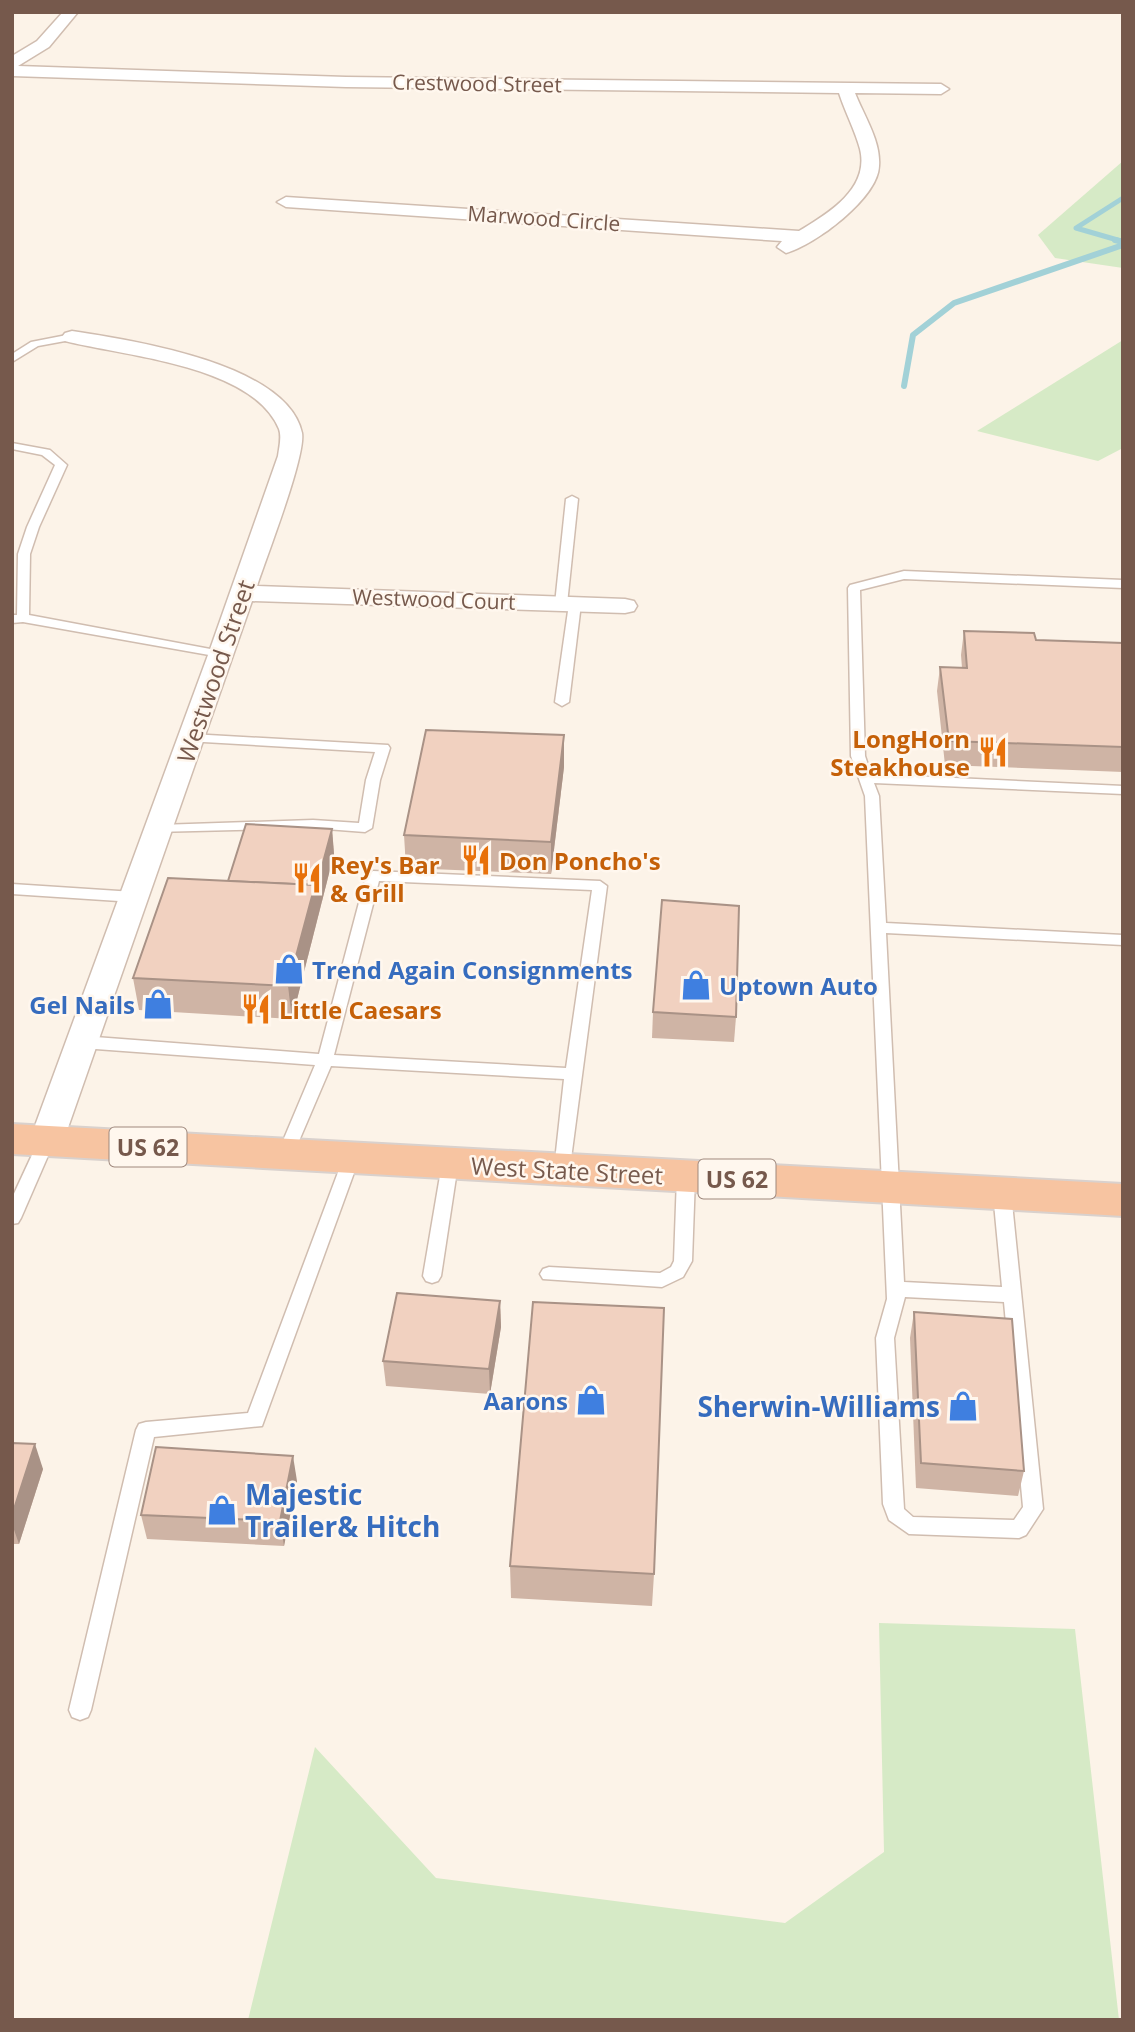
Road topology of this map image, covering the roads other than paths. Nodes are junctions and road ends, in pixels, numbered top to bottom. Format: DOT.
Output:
graph roads {
  1 [pos="71,12"];
  2 [pos="12,63"];
  3 [pos="12,71"];
  4 [pos="845,87"];
  5 [pos="941,89"];
  6 [pos="286,202"];
  7 [pos="802,237"];
  8 [pos="777,253"];
  9 [pos="72,337"];
  10 [pos="12,359"];
  11 [pos="12,446"];
  12 [pos="572,499"];
  13 [pos="1123,584"];
  14 [pos="242,593"];
  15 [pos="568,604"];
  16 [pos="625,606"];
  17 [pos="18,618"];
  18 [pos="221,656"];
  19 [pos="562,702"];
  20 [pos="191,738"];
  21 [pos="865,778"];
  22 [pos="1123,790"];
  23 [pos="159,829"];
  24 [pos="12,889"];
  25 [pos="134,897"];
  26 [pos="878,928"];
  27 [pos="1123,940"];
  28 [pos="82,1042"];
  29 [pos="325,1060"];
  30 [pos="573,1074"];
  31 [pos="29,1140"];
  32 [pos="285,1155"];
  33 [pos="351,1159"];
  34 [pos="450,1164"];
  35 [pos="562,1170"];
  36 [pos="685,1177"];
  37 [pos="889,1188"];
  38 [pos="1002,1193"];
  39 [pos="1123,1200"];
  40 [pos="12,1217"];
  41 [pos="549,1275"];
  42 [pos="432,1276"];
  43 [pos="895,1289"];
  44 [pos="1012,1295"];
  45 [pos="80,1710"];
  1 -- 2 [label="street"];
  3 -- 4 [label="street, Crestwood Street"];
  4 -- 5 [label="street, Crestwood Street"];
  4 -- 7 [label="street"];
  6 -- 7 [label="street, Marwood Circle"];
  7 -- 8 [label="street"];
  9 -- 10 [label="lane"];
  9 -- 14 [label="street, Westwood Street"];
  11 -- 17 [label="lane"];
  12 -- 15 [label="lane"];
  13 -- 21 [label="lane"];
  14 -- 15 [label="street, Westwood Court"];
  14 -- 18 [label="street, Westwood Street"];
  15 -- 16 [label="street, Westwood Court"];
  15 -- 19 [label="lane"];
  17 -- 18 [label="lane"];
  18 -- 20 [label="street, Westwood Street"];
  20 -- 23 [label="street, Westwood Street"];
  20 -- 23 [label="lane"];
  21 -- 22 [label="lane"];
  21 -- 26 [label="lane"];
  23 -- 25 [label="street, Westwood Street"];
  24 -- 25 [label="lane"];
  25 -- 28 [label="street, Westwood Street"];
  26 -- 27 [label="lane"];
  26 -- 37 [label="lane"];
  28 -- 29 [label="lane"];
  28 -- 31 [label="street, Westwood Street"];
  29 -- 30 [label="lane"];
  29 -- 30 [label="lane"];
  29 -- 32 [label="lane"];
  30 -- 35 [label="lane"];
  31 -- 32 [label="highway, West State Street / US 62"];
  31 -- 40 [label="lane"];
  32 -- 33 [label="highway, West State Street / US 62"];
  33 -- 34 [label="highway, West State Street / US 62"];
  33 -- 45 [label="lane"];
  34 -- 35 [label="highway, West State Street / US 62"];
  34 -- 42 [label="lane"];
  35 -- 36 [label="highway, West State Street / US 62"];
  36 -- 37 [label="highway, West State Street / US 62"];
  36 -- 41 [label="lane"];
  37 -- 38 [label="highway, West State Street / US 62"];
  37 -- 43 [label="lane"];
  38 -- 39 [label="highway, West State Street / US 62"];
  38 -- 44 [label="lane"];
  43 -- 44 [label="lane"];
  43 -- 44 [label="lane"];
}
